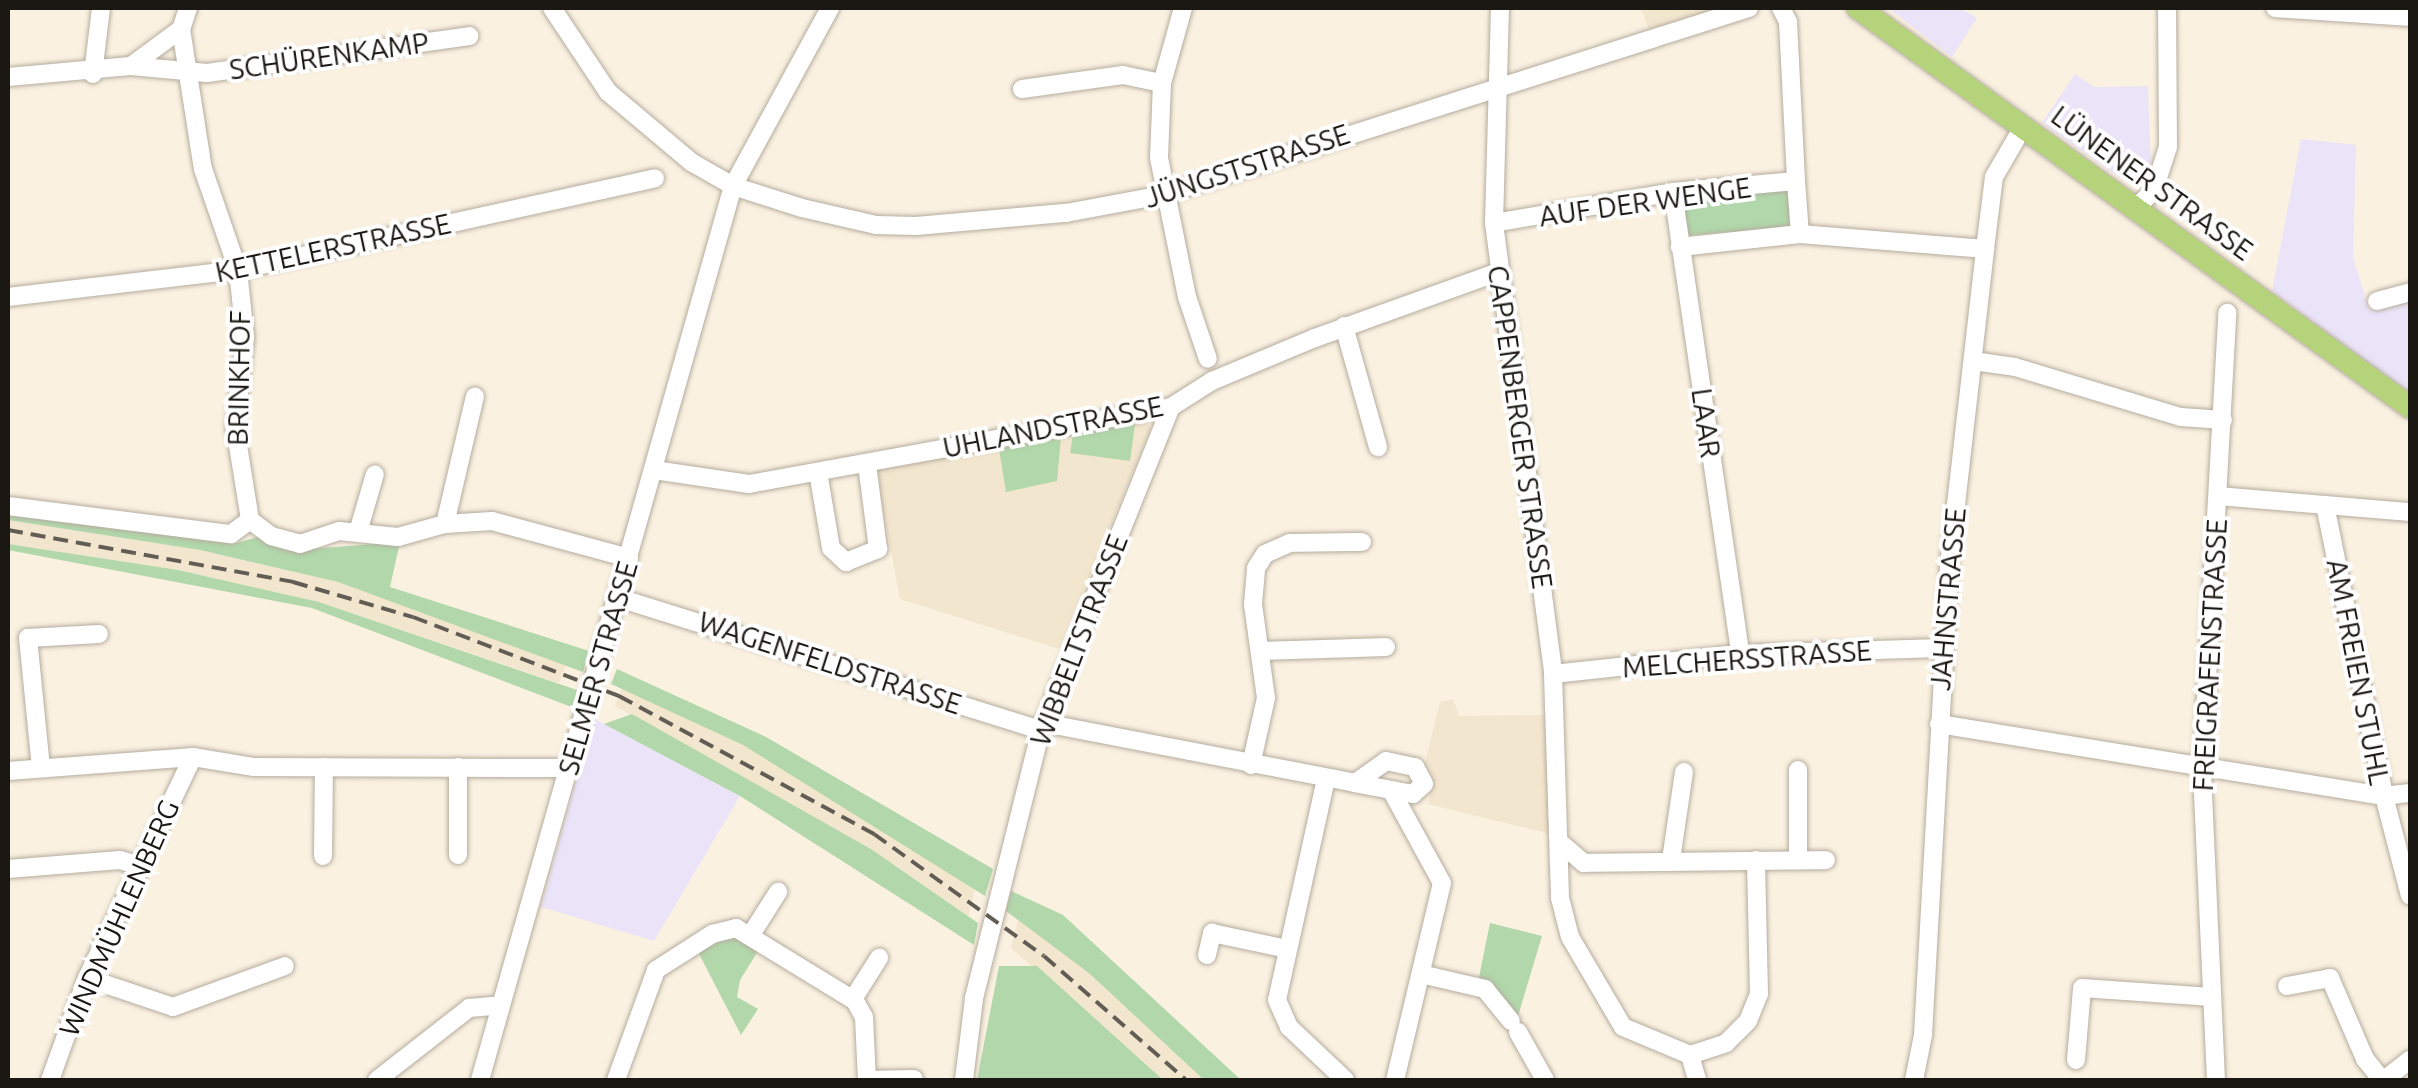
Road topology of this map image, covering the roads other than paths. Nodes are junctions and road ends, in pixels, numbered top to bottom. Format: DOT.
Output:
graph roads {
  1 [pos="101,8"];
  2 [pos="188,8"];
  3 [pos="552,8"];
  4 [pos="830,8"];
  5 [pos="1183,8"];
  6 [pos="1500,8"];
  7 [pos="1749,8"];
  8 [pos="1782,8"];
  9 [pos="1858,8"];
  10 [pos="2167,8"];
  11 [pos="2275,8"];
  12 [pos="2331,9"];
  13 [pos="2410,16"];
  14 [pos="181,29"];
  15 [pos="469,36"];
  16 [pos="131,66"];
  17 [pos="188,73"];
  18 [pos="94,74"];
  19 [pos="9,82"];
  20 [pos="1162,83"];
  21 [pos="1498,86"];
  22 [pos="1022,89"];
  23 [pos="2024,128"];
  24 [pos="655,178"];
  25 [pos="1796,182"];
  26 [pos="733,186"];
  27 [pos="1673,192"];
  28 [pos="1162,195"];
  29 [pos="2136,208"];
  30 [pos="1494,223"];
  31 [pos="1800,234"];
  32 [pos="1680,247"];
  33 [pos="1985,249"];
  34 [pos="238,270"];
  35 [pos="1498,272"];
  36 [pos="2410,292"];
  37 [pos="8,297"];
  38 [pos="2377,300"];
  39 [pos="2226,313"];
  40 [pos="1344,326"];
  41 [pos="1208,359"];
  42 [pos="1973,361"];
  43 [pos="475,396"];
  44 [pos="1171,407"];
  45 [pos="2410,408"];
  46 [pos="2223,420"];
  47 [pos="1378,447"];
  48 [pos="867,464"];
  49 [pos="654,470"];
  50 [pos="818,472"];
  51 [pos="375,474"];
  52 [pos="2218,496"];
  53 [pos="2325,505"];
  54 [pos="8,506"];
  55 [pos="2410,512"];
  56 [pos="250,520"];
  57 [pos="445,524"];
  58 [pos="358,532"];
  59 [pos="1362,542"];
  60 [pos="629,558"];
  61 [pos="618,598"];
  62 [pos="99,634"];
  63 [pos="1386,646"];
  64 [pos="1942,648"];
  65 [pos="1261,651"];
  66 [pos="1740,654"];
  67 [pos="1553,674"];
  68 [pos="1939,724"];
  69 [pos="1042,727"];
  70 [pos="192,756"];
  71 [pos="1251,766"];
  72 [pos="324,767"];
  73 [pos="458,767"];
  74 [pos="2202,767"];
  75 [pos="41,768"];
  76 [pos="570,768"];
  77 [pos="1798,770"];
  78 [pos="8,771"];
  79 [pos="1684,772"];
  80 [pos="1326,779"];
  81 [pos="1355,783"];
  82 [pos="1390,790"];
  83 [pos="2410,793"];
  84 [pos="2384,796"];
  85 [pos="1562,845"];
  86 [pos="458,855"];
  87 [pos="323,856"];
  88 [pos="1798,858"];
  89 [pos="1671,860"];
  90 [pos="1756,860"];
  91 [pos="1826,860"];
  92 [pos="140,866"];
  93 [pos="8,869"];
  94 [pos="778,892"];
  95 [pos="2410,896"];
  96 [pos="752,933"];
  97 [pos="1287,949"];
  98 [pos="1207,955"];
  99 [pos="879,958"];
  100 [pos="285,966"];
  101 [pos="1426,974"];
  102 [pos="87,978"];
  103 [pos="2286,986"];
  104 [pos="2212,996"];
  105 [pos="852,999"];
  106 [pos="502,1005"];
  107 [pos="1690,1055"];
  108 [pos="2076,1060"];
  109 [pos="2410,1060"];
  110 [pos="914,1079"];
  111 [pos="50,1080"];
  112 [pos="377,1080"];
  113 [pos="480,1080"];
  114 [pos="616,1080"];
  115 [pos="867,1080"];
  116 [pos="964,1080"];
  117 [pos="1345,1080"];
  118 [pos="1396,1080"];
  119 [pos="1545,1080"];
  120 [pos="1697,1080"];
  121 [pos="1914,1080"];
  122 [pos="2216,1080"];
  123 [pos="2383,1080"];
  1 -- 18 [label="street"];
  2 -- 14 [label="street, BRINKHOF"];
  3 -- 26 [label="street, JÜNGSTSTRASSE"];
  4 -- 26 [label="street, SELMER STRASSE"];
  5 -- 20 [label="street"];
  6 -- 21 [label="street, CAPPENBERGER STRASSE"];
  7 -- 21 [label="street, JÜNGSTSTRASSE"];
  8 -- 25 [label="street"];
  9 -- 23 [label="main road, LÜNENER STRASSE"];
  10 -- 29 [label="street"];
  11 -- 12 [label="street"];
  12 -- 13 [label="street"];
  14 -- 16 [label="street"];
  14 -- 17 [label="street, BRINKHOF"];
  15 -- 17 [label="street, SCHÜRENKAMP"];
  16 -- 17 [label="street"];
  16 -- 18 [label="street"];
  17 -- 34 [label="street, BRINKHOF"];
  18 -- 19 [label="street"];
  20 -- 22 [label="street"];
  20 -- 28 [label="street"];
  21 -- 28 [label="street, JÜNGSTSTRASSE"];
  21 -- 30 [label="street, CAPPENBERGER STRASSE"];
  23 -- 29 [label="main road, LÜNENER STRASSE"];
  23 -- 33 [label="street, JAHNSTRASSE"];
  24 -- 34 [label="street, KETTELERSTRASSE"];
  25 -- 27 [label="street, AUF DER WENGE"];
  25 -- 31 [label="street"];
  26 -- 28 [label="street, JÜNGSTSTRASSE"];
  26 -- 49 [label="street, SELMER STRASSE"];
  27 -- 30 [label="street, AUF DER WENGE"];
  27 -- 32 [label="street, LAAR"];
  28 -- 41 [label="street"];
  29 -- 45 [label="main road, LÜNENER STRASSE"];
  30 -- 35 [label="street, CAPPENBERGER STRASSE"];
  31 -- 32 [label="street, AUF DER WENGE"];
  31 -- 33 [label="street, AUF DER WENGE"];
  32 -- 66 [label="street, LAAR"];
  33 -- 42 [label="street, JAHNSTRASSE"];
  34 -- 37 [label="street, KETTELERSTRASSE"];
  34 -- 56 [label="street, BRINKHOF"];
  35 -- 40 [label="street, UHLANDSTRASSE"];
  35 -- 67 [label="street, CAPPENBERGER STRASSE"];
  36 -- 38 [label="street"];
  39 -- 46 [label="street, FREIGRAFENSTRASSE"];
  40 -- 44 [label="street, UHLANDSTRASSE"];
  40 -- 47 [label="street"];
  42 -- 46 [label="street"];
  42 -- 64 [label="street, JAHNSTRASSE"];
  43 -- 57 [label="street"];
  44 -- 48 [label="street, UHLANDSTRASSE"];
  44 -- 69 [label="street, WIBBELTSTRASSE"];
  46 -- 52 [label="street, FREIGRAFENSTRASSE"];
  48 -- 50 [label="street, UHLANDSTRASSE"];
  48 -- 50 [label="street"];
  49 -- 50 [label="street, UHLANDSTRASSE"];
  49 -- 60 [label="street, SELMER STRASSE"];
  51 -- 58 [label="street"];
  52 -- 53 [label="street"];
  52 -- 74 [label="street, FREIGRAFENSTRASSE"];
  53 -- 55 [label="street"];
  53 -- 84 [label="street, AM FREIEN STUHL"];
  54 -- 56 [label="street"];
  56 -- 58 [label="street"];
  57 -- 58 [label="street"];
  57 -- 60 [label="street"];
  59 -- 65 [label="street"];
  60 -- 61 [label="street, SELMER STRASSE"];
  61 -- 69 [label="street, WAGENFELDSTRASSE"];
  61 -- 76 [label="street, SELMER STRASSE"];
  62 -- 75 [label="street"];
  63 -- 65 [label="street"];
  64 -- 66 [label="street, MELCHERSSTRASSE"];
  64 -- 68 [label="street, JAHNSTRASSE"];
  65 -- 71 [label="street"];
  66 -- 67 [label="street, MELCHERSSTRASSE"];
  67 -- 85 [label="street, CAPPENBERGER STRASSE"];
  68 -- 74 [label="street"];
  68 -- 121 [label="street, JAHNSTRASSE"];
  69 -- 71 [label="street, WAGENFELDSTRASSE"];
  69 -- 116 [label="street, WIBBELTSTRASSE"];
  70 -- 72 [label="street"];
  70 -- 75 [label="street"];
  70 -- 92 [label="street, WINDMÜHLENBERG"];
  71 -- 80 [label="street, WAGENFELDSTRASSE"];
  72 -- 73 [label="street"];
  72 -- 87 [label="street"];
  73 -- 76 [label="street"];
  73 -- 86 [label="street"];
  74 -- 84 [label="street"];
  74 -- 104 [label="street, FREIGRAFENSTRASSE"];
  75 -- 78 [label="street"];
  76 -- 106 [label="street, SELMER STRASSE"];
  77 -- 88 [label="street"];
  79 -- 89 [label="street"];
  80 -- 81 [label="street, WAGENFELDSTRASSE"];
  80 -- 97 [label="street"];
  81 -- 82 [label="street, WAGENFELDSTRASSE"];
  81 -- 82 [label="street"];
  82 -- 101 [label="street"];
  83 -- 84 [label="street"];
  84 -- 95 [label="street, AM FREIEN STUHL"];
  85 -- 89 [label="street"];
  85 -- 107 [label="street, CAPPENBERGER STRASSE"];
  88 -- 90 [label="street"];
  88 -- 91 [label="street"];
  89 -- 90 [label="street"];
  90 -- 107 [label="street"];
  92 -- 93 [label="street"];
  92 -- 102 [label="street, WINDMÜHLENBERG"];
  94 -- 96 [label="street"];
  96 -- 105 [label="street"];
  96 -- 114 [label="street"];
  97 -- 98 [label="street"];
  97 -- 117 [label="street"];
  99 -- 105 [label="street"];
  100 -- 102 [label="street"];
  101 -- 118 [label="street"];
  101 -- 119 [label="street"];
  102 -- 111 [label="street, WINDMÜHLENBERG"];
  103 -- 123 [label="street"];
  104 -- 108 [label="street"];
  104 -- 122 [label="street, FREIGRAFENSTRASSE"];
  105 -- 115 [label="street"];
  106 -- 112 [label="street"];
  106 -- 113 [label="street, SELMER STRASSE"];
  107 -- 120 [label="street"];
  109 -- 123 [label="street"];
  110 -- 115 [label="street"];
}
